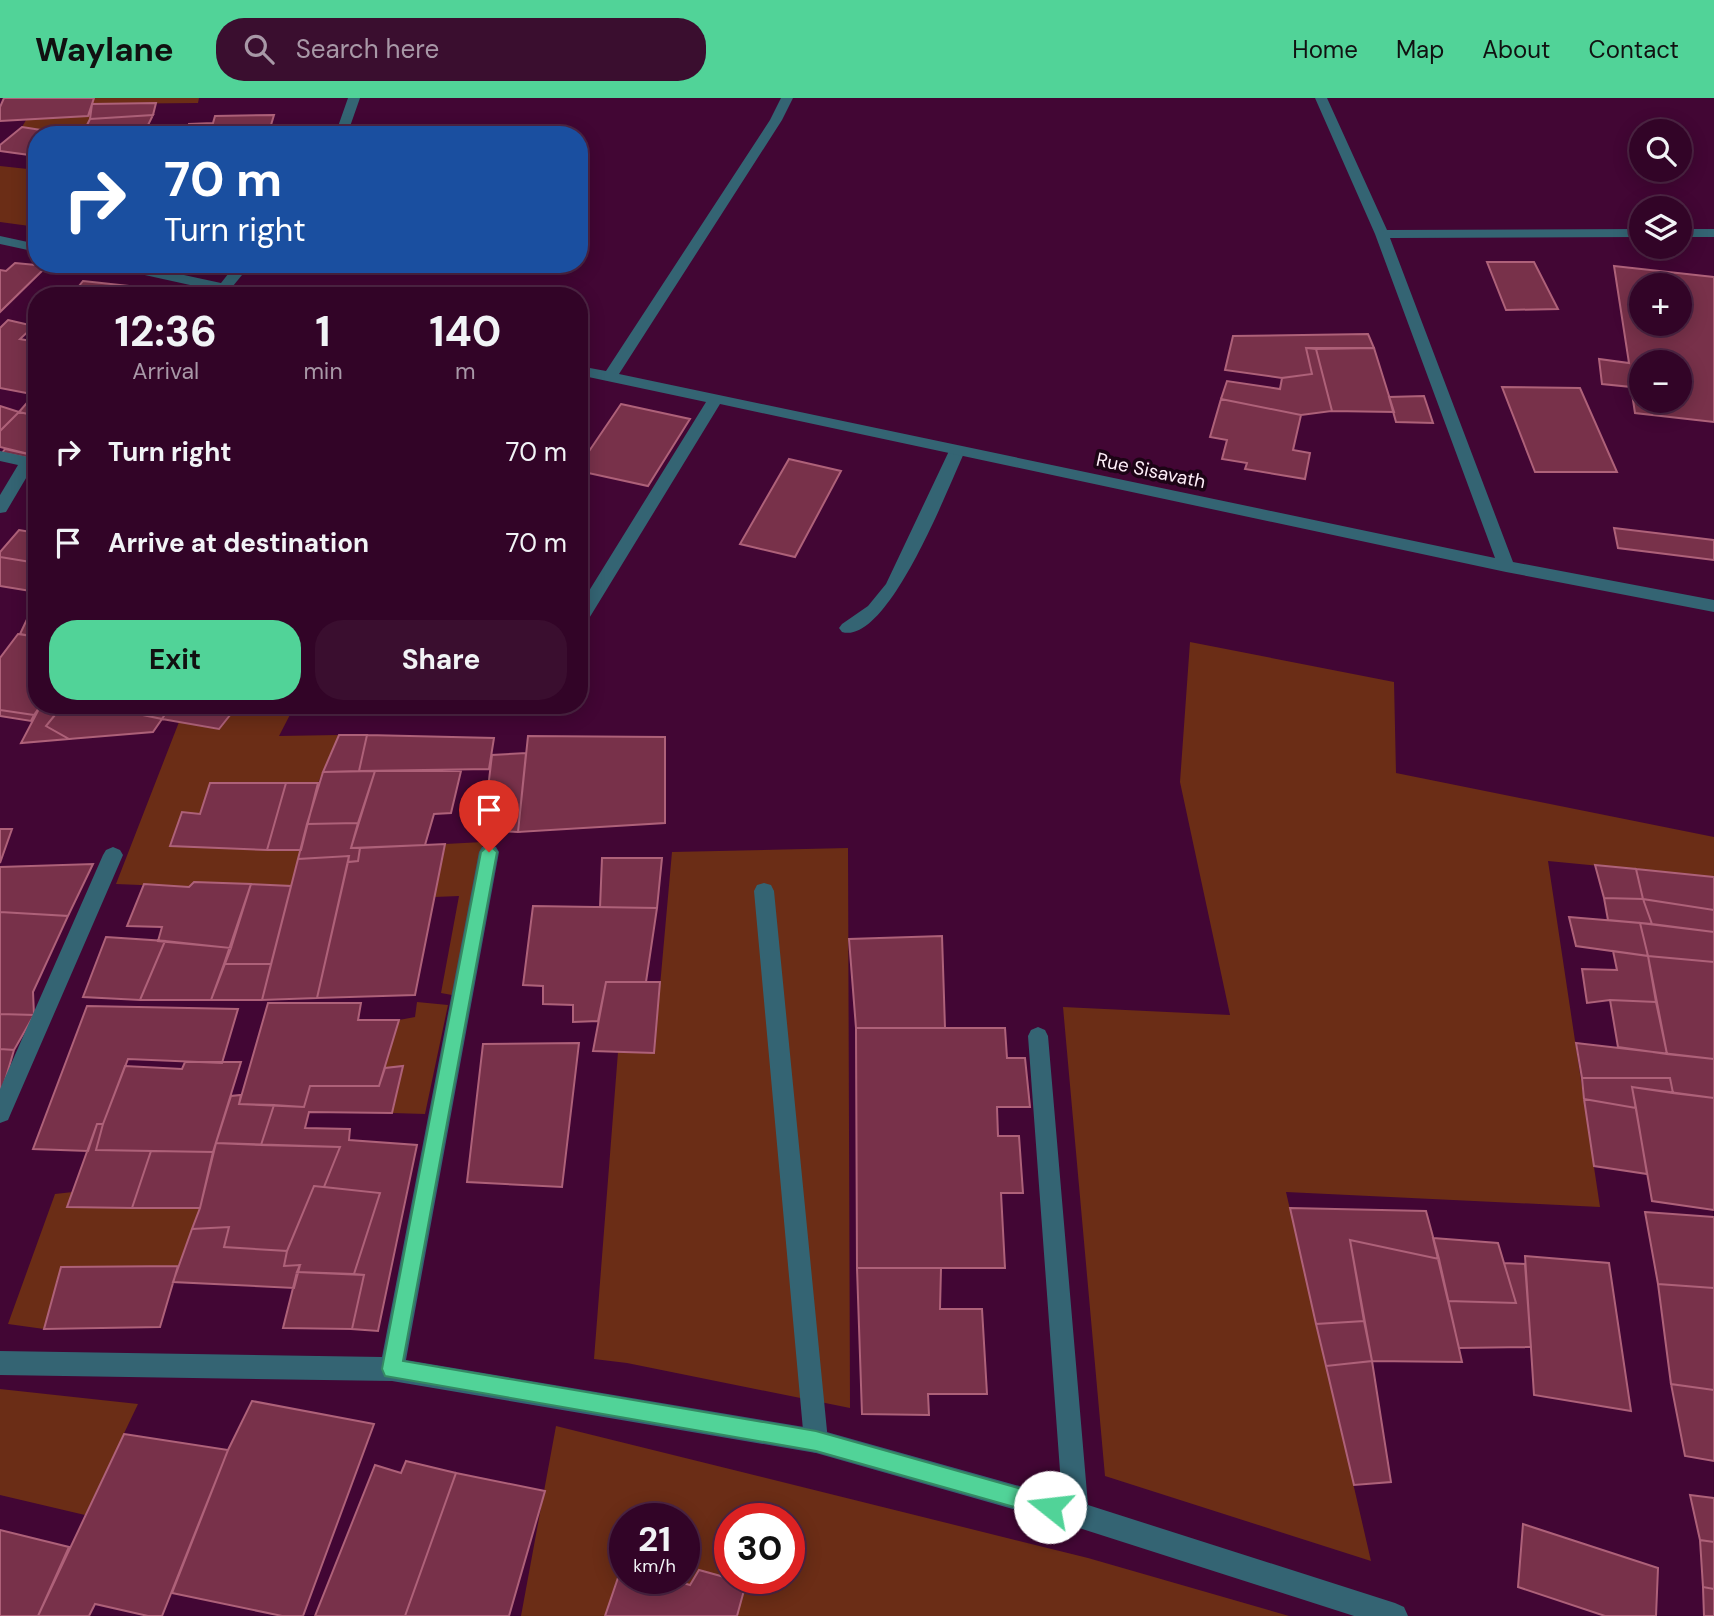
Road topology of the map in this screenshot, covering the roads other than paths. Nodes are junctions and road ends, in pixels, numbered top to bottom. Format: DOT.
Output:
graph roads {
  1 [pos="354,98"];
  2 [pos="787,98"];
  3 [pos="1321,98"];
  4 [pos="344,126"];
  5 [pos="1382,233"];
  6 [pos="1629,233"];
  7 [pos="1692,233"];
  8 [pos="1714,233"];
  9 [pos="0,240"];
  10 [pos="28,246"];
  11 [pos="155,273"];
  12 [pos="236,273"];
  13 [pos="219,287"];
  14 [pos="225,287"];
  15 [pos="588,372"];
  16 [pos="610,377"];
  17 [pos="715,400"];
  18 [pos="957,451"];
  19 [pos="0,456"];
  20 [pos="28,462"];
  21 [pos="28,469"];
  22 [pos="0,508"];
  23 [pos="1506,566"];
  24 [pos="588,606"];
  25 [pos="1714,606"];
  26 [pos="848,628"];
  27 [pos="489,852"];
  28 [pos="113,855"];
  29 [pos="764,891"];
  30 [pos="1038,1036"];
  31 [pos="0,1113"];
  32 [pos="0,1363"];
  33 [pos="392,1369"];
  34 [pos="816,1441"];
  35 [pos="1076,1514"];
  36 [pos="1395,1616"];
  1 -- 4 [label="street"];
  2 -- 16 [label="street"];
  3 -- 5 [label="street"];
  5 -- 6 [label="street"];
  5 -- 23 [label="street"];
  7 -- 8 [label="street"];
  9 -- 10 [label="street"];
  11 -- 13 [label="street"];
  12 -- 14 [label="street"];
  15 -- 16 [label="street, Rue Sisavath"];
  16 -- 17 [label="street, Rue Sisavath"];
  17 -- 18 [label="street, Rue Sisavath"];
  17 -- 24 [label="street"];
  18 -- 23 [label="street, Rue Sisavath"];
  18 -- 26 [label="street"];
  19 -- 20 [label="street"];
  21 -- 22 [label="street"];
  23 -- 25 [label="street, Rue Sisavath"];
  27 -- 33 [label="street"];
  28 -- 31 [label="street"];
  29 -- 34 [label="street"];
  30 -- 35 [label="street"];
  32 -- 33 [label="street"];
  33 -- 34 [label="street"];
  34 -- 35 [label="street"];
  35 -- 36 [label="street"];
}
